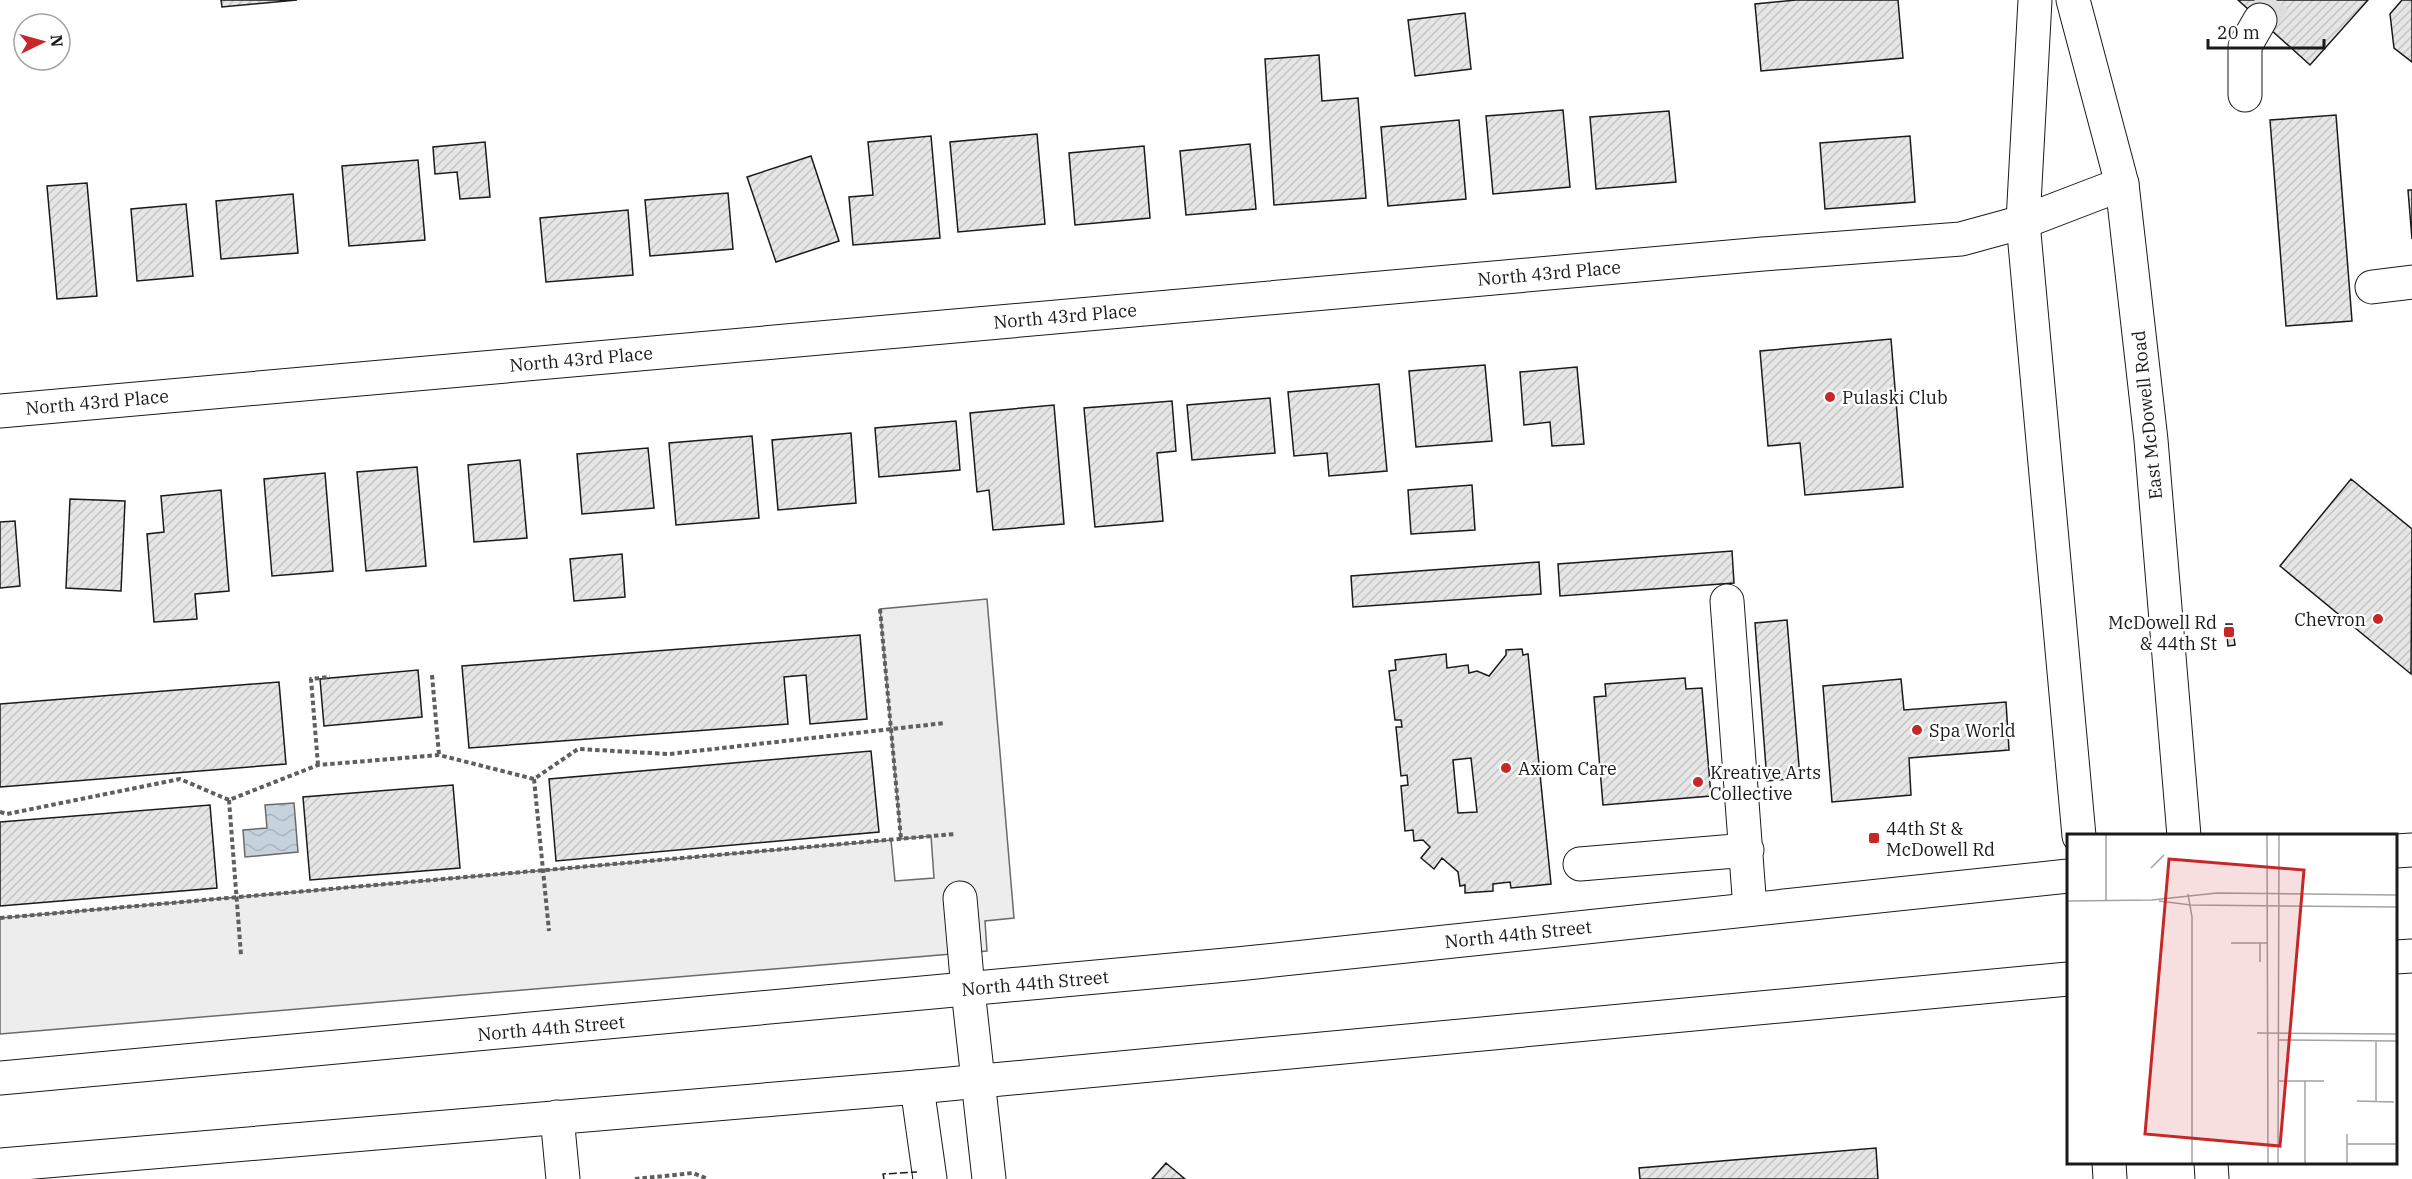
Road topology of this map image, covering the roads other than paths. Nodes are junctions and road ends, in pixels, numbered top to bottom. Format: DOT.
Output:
graph roads {
  1 [pos="2035,0"];
  2 [pos="2073,0"];
  3 [pos="2260,20"];
  4 [pos="2245,95"];
  5 [pos="2122,184"];
  6 [pos="2024,222"];
  7 [pos="2412,282"];
  8 [pos="2372,287"];
  9 [pos="0,411"];
  10 [pos="1727,601"];
  11 [pos="2079,834"];
  12 [pos="2184,834"];
  13 [pos="1747,850"];
  14 [pos="2412,850"];
  15 [pos="2397,851"];
  16 [pos="1580,864"];
  17 [pos="2067,876"];
  18 [pos="960,898"];
  19 [pos="1750,909"];
  20 [pos="2412,956"];
  21 [pos="2397,957"];
  22 [pos="2067,979"];
  23 [pos="968,990"];
  24 [pos="0,1078"];
  25 [pos="979,1081"];
  26 [pos="917,1087"];
  27 [pos="557,1117"];
  28 [pos="2109,1164"];
  29 [pos="2211,1164"];
  30 [pos="0,1165"];
  31 [pos="563,1179"];
  32 [pos="930,1179"];
  33 [pos="989,1179"];
  34 [pos="2110,1179"];
  35 [pos="2212,1179"];
  1 -- 6 [label="main road"];
  2 -- 5 [label="main road, East McDowell Road"];
  3 -- 4 [label="main road"];
  5 -- 6 [label="main road, North 43rd Place"];
  5 -- 12 [label="main road, East McDowell Road"];
  6 -- 9 [label="main road, North 43rd Place"];
  6 -- 11 [label="main road"];
  7 -- 8 [label="main road"];
  10 -- 13 [label="main road"];
  13 -- 16 [label="main road"];
  13 -- 19 [label="main road"];
  14 -- 15 [label="main road"];
  17 -- 19 [label="main road, North 44th Street"];
  18 -- 23 [label="main road"];
  19 -- 23 [label="main road, North 44th Street"];
  20 -- 21 [label="main road"];
  22 -- 25 [label="main road"];
  23 -- 24 [label="main road, North 44th Street"];
  23 -- 25 [label="main road"];
  25 -- 26 [label="main road"];
  25 -- 33 [label="main road"];
  26 -- 27 [label="main road"];
  26 -- 32 [label="main road"];
  27 -- 30 [label="main road"];
  27 -- 31 [label="main road"];
  28 -- 34 [label="main road"];
  29 -- 35 [label="main road"];
}
